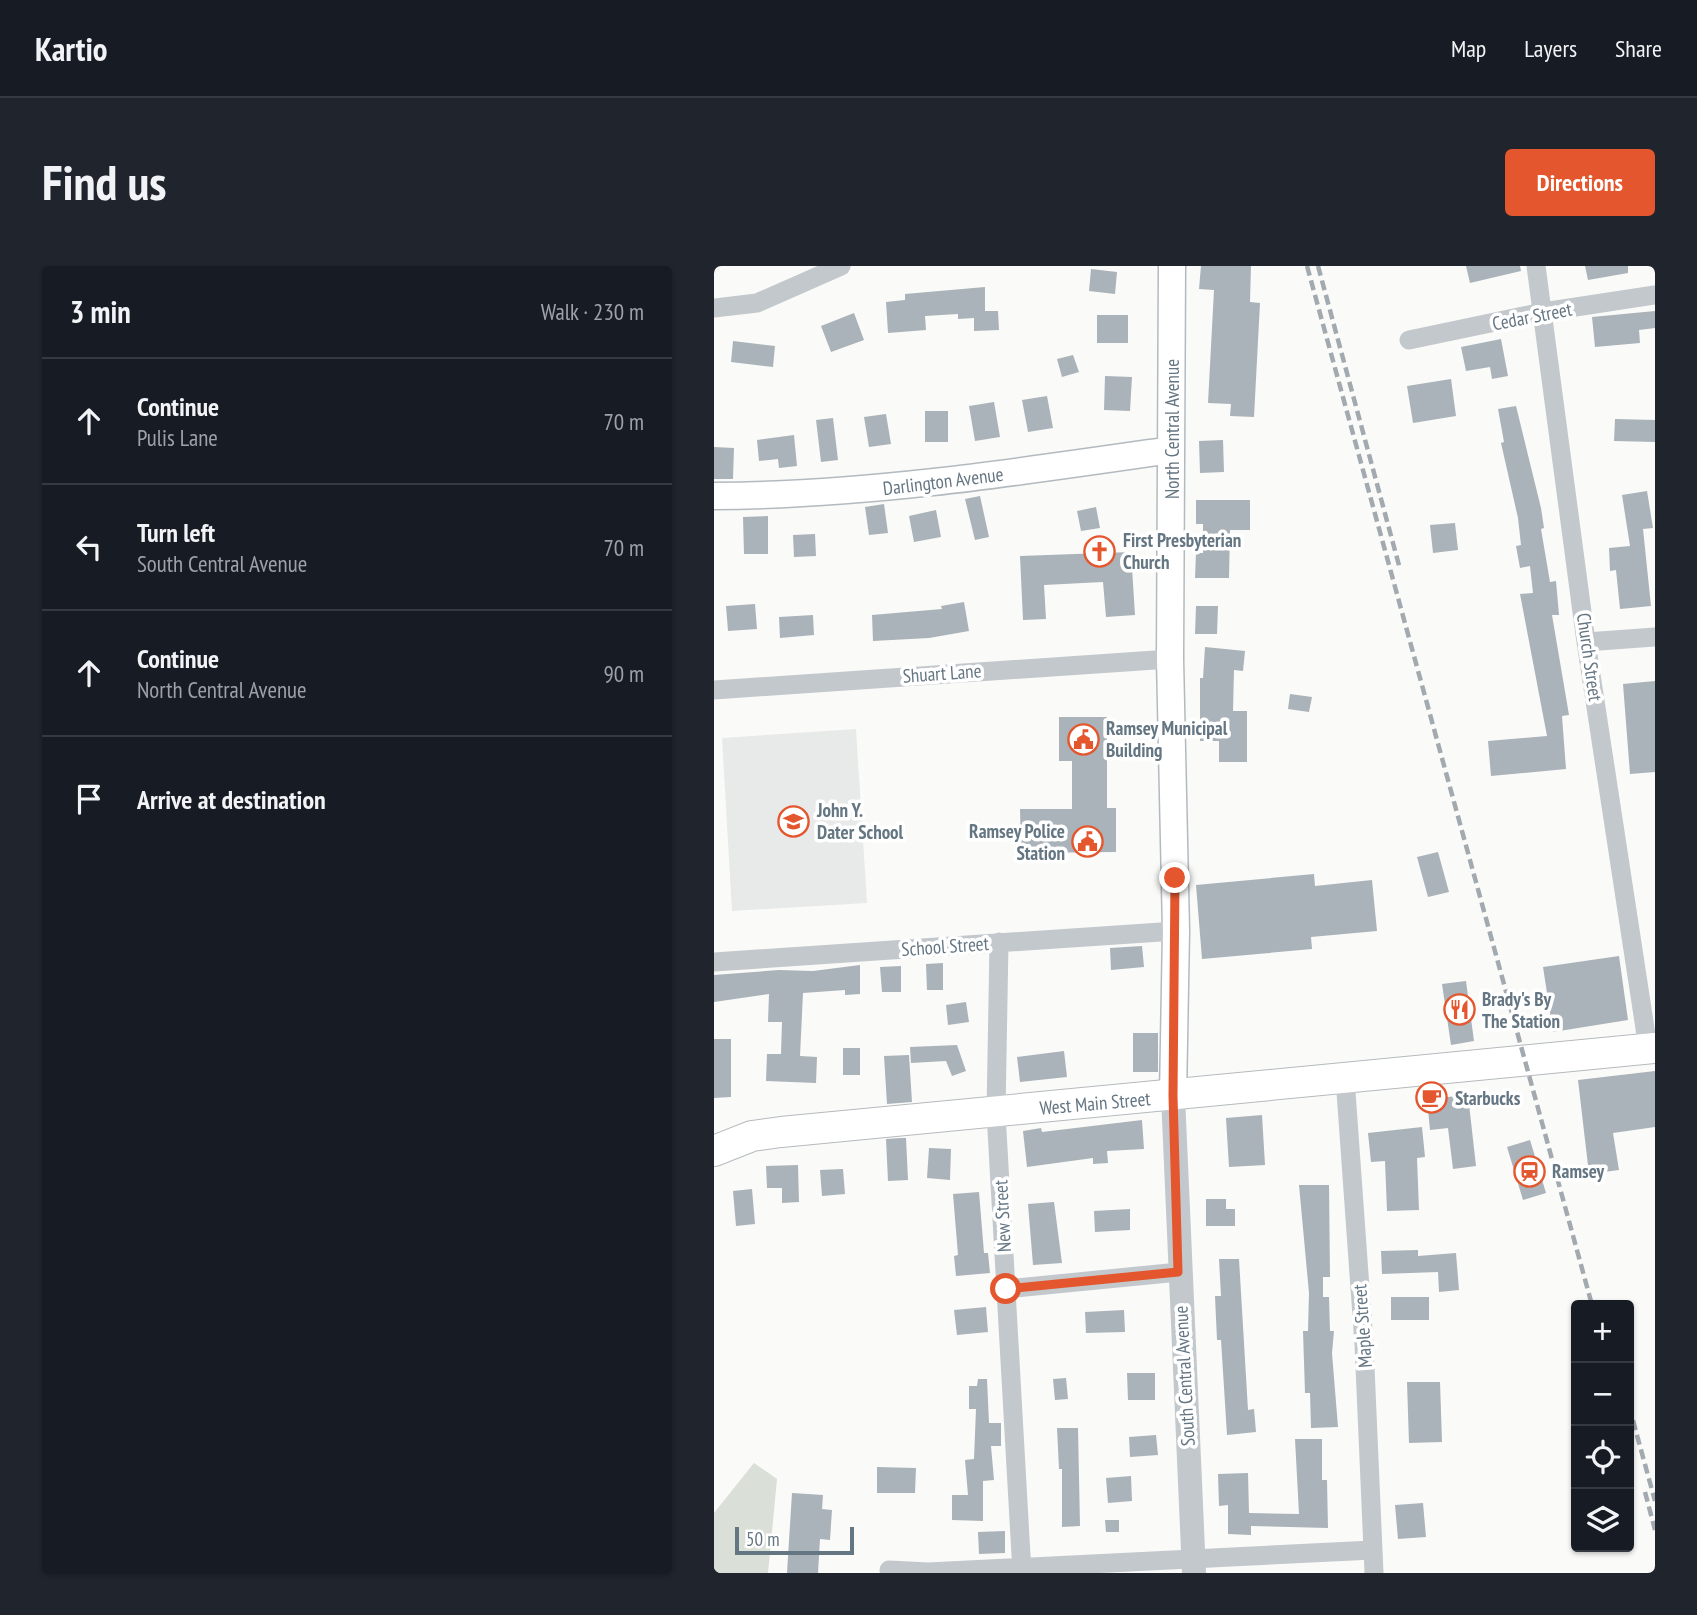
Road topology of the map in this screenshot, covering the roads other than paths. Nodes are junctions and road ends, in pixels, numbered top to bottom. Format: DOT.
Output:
graph roads {
  1 [pos="841,266"];
  2 [pos="1172,266"];
  3 [pos="1535,266"];
  4 [pos="1655,295"];
  5 [pos="714,308"];
  6 [pos="1543,312"];
  7 [pos="1409,340"];
  8 [pos="1171,450"];
  9 [pos="714,496"];
  10 [pos="1655,637"];
  11 [pos="1586,642"];
  12 [pos="1170,659"];
  13 [pos="714,690"];
  14 [pos="1176,931"];
  15 [pos="999,942"];
  16 [pos="714,962"];
  17 [pos="1651,1048"];
  18 [pos="1345,1078"];
  19 [pos="1173,1096"];
  20 [pos="996,1112"];
  21 [pos="714,1151"];
  22 [pos="1178,1272"];
  23 [pos="1006,1289"];
  24 [pos="1373,1550"];
  25 [pos="1194,1566"];
  26 [pos="1021,1569"];
  27 [pos="889,1570"];
  28 [pos="1374,1573"];
  1 -- 5 [label="street"];
  2 -- 8 [label="main road, North Central Avenue"];
  3 -- 6 [label="street, Church Street"];
  4 -- 6 [label="street, Cedar Street"];
  6 -- 7 [label="street, Cedar Street"];
  6 -- 11 [label="street, Church Street"];
  8 -- 9 [label="main road, Darlington Avenue"];
  8 -- 12 [label="main road, North Central Avenue"];
  10 -- 11 [label="street"];
  11 -- 17 [label="street, Church Street"];
  12 -- 13 [label="street, Shuart Lane"];
  12 -- 14 [label="main road, North Central Avenue"];
  14 -- 15 [label="street, School Street"];
  14 -- 19 [label="main road, North Central Avenue"];
  15 -- 16 [label="street, School Street"];
  15 -- 20 [label="street, New Street"];
  17 -- 18 [label="main road, West Main Street"];
  18 -- 19 [label="main road, West Main Street"];
  18 -- 24 [label="street, Maple Street"];
  19 -- 20 [label="main road, West Main Street"];
  19 -- 22 [label="street, South Central Avenue"];
  20 -- 21 [label="main road, West Main Street"];
  20 -- 23 [label="street, New Street"];
  22 -- 23 [label="street"];
  22 -- 25 [label="street, South Central Avenue"];
  23 -- 26 [label="street, New Street"];
  24 -- 25 [label="street"];
  24 -- 28 [label="street, Maple Street"];
  25 -- 26 [label="street"];
  26 -- 27 [label="street"];
}
